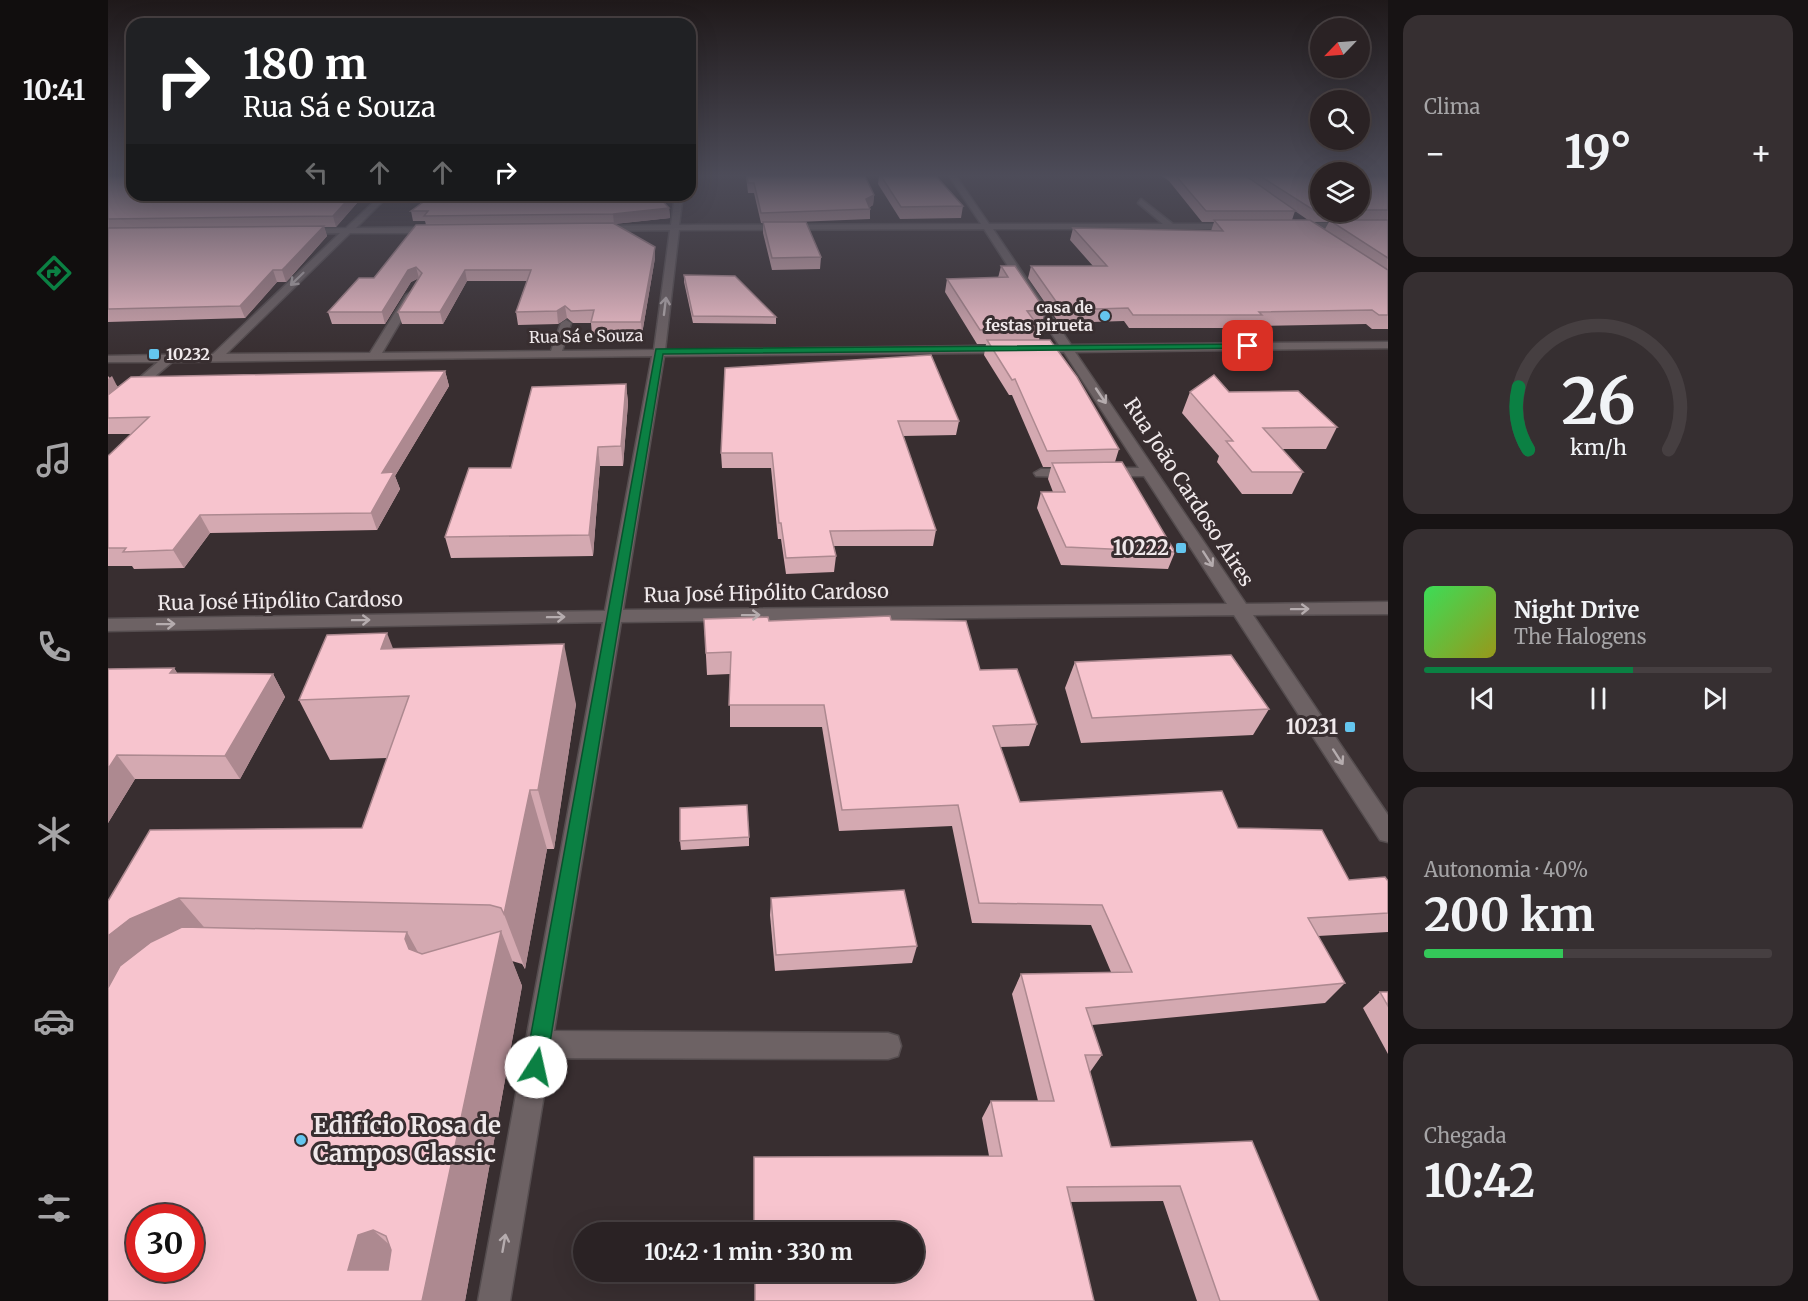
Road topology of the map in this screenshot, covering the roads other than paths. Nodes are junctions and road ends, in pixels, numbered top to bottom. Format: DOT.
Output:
graph roads {
  1 [pos="340,237"];
  2 [pos="674,237"];
  3 [pos="994,237"];
  4 [pos="418,282"];
  5 [pos="566,323"];
  6 [pos="1388,345"];
  7 [pos="1068,347"];
  8 [pos="659,351"];
  9 [pos="556,353"];
  10 [pos="375,356"];
  11 [pos="169,358"];
  12 [pos="216,358"];
  13 [pos="108,359"];
  14 [pos="108,412"];
  15 [pos="1151,472"];
  16 [pos="1041,473"];
  17 [pos="1388,608"];
  18 [pos="1242,610"];
  19 [pos="615,616"];
  20 [pos="108,625"];
  21 [pos="1388,833"];
  22 [pos="540,1044"];
  23 [pos="888,1046"];
  24 [pos="494,1301"];
  1 -- 12 [label="street, one-way"];
  8 -- 2 [label="street, one-way"];
  3 -- 7 [label="street, Rua João Cardoso Aires"];
  4 -- 10 [label="street"];
  5 -- 9 [label="street"];
  6 -- 7 [label="street, Rua Sá e Souza"];
  7 -- 8 [label="street, Rua Sá e Souza"];
  7 -- 15 [label="street, Rua João Cardoso Aires, one-way"];
  8 -- 9 [label="street, Rua Sá e Souza"];
  8 -- 19 [label="street"];
  9 -- 10 [label="street, Rua Sá e Souza"];
  10 -- 12 [label="street, Rua Sá e Souza"];
  11 -- 12 [label="street, Rua Sá e Souza"];
  11 -- 13 [label="street, Rua Sá e Souza"];
  11 -- 14 [label="street"];
  15 -- 16 [label="street"];
  15 -- 18 [label="street, Rua João Cardoso Aires, one-way"];
  18 -- 17 [label="street, Rua José Hipólito Cardoso, one-way"];
  19 -- 18 [label="street, Rua José Hipólito Cardoso, one-way"];
  18 -- 21 [label="street, Rua João Cardoso Aires, one-way"];
  20 -- 19 [label="street, Rua José Hipólito Cardoso, one-way"];
  19 -- 22 [label="street"];
  22 -- 23 [label="street"];
  24 -- 22 [label="street, one-way"];
}
